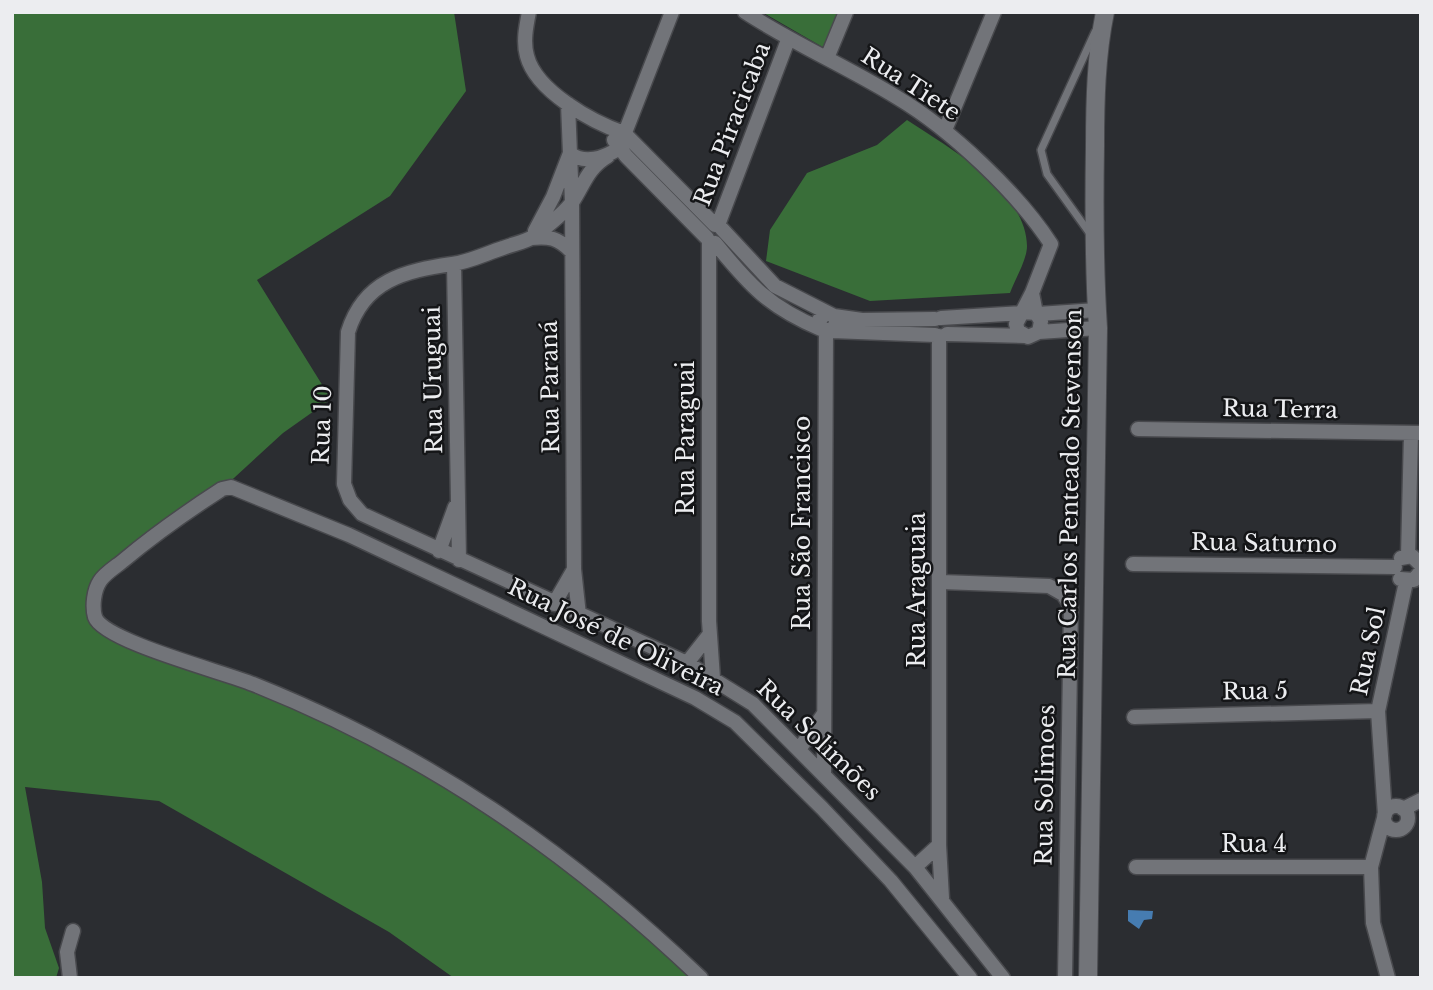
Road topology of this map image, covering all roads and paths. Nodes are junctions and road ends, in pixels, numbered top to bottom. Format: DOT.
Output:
graph roads {
  1 [pos="530,12"];
  2 [pos="672,12"];
  3 [pos="745,12"];
  4 [pos="846,12"];
  5 [pos="994,12"];
  6 [pos="1105,12"];
  7 [pos="788,40"];
  8 [pos="827,58"];
  9 [pos="568,104"];
  10 [pos="606,127"];
  11 [pos="944,130"];
  12 [pos="624,133"];
  13 [pos="614,152"];
  14 [pos="570,153"];
  15 [pos="572,203"];
  16 [pos="714,234"];
  17 [pos="531,238"];
  18 [pos="1093,239"];
  19 [pos="571,251"];
  20 [pos="454,264"];
  21 [pos="1029,313"];
  22 [pos="830,315"];
  23 [pos="938,319"];
  24 [pos="1098,319"];
  25 [pos="826,331"];
  26 [pos="1032,334"];
  27 [pos="940,335"];
  28 [pos="1138,429"];
  29 [pos="1416,434"];
  30 [pos="458,496"];
  31 [pos="362,514"];
  32 [pos="439,551"];
  33 [pos="1408,556"];
  34 [pos="459,560"];
  35 [pos="1133,564"];
  36 [pos="1421,565"];
  37 [pos="1395,568"];
  38 [pos="574,569"];
  39 [pos="1421,572"];
  40 [pos="941,582"];
  41 [pos="1406,582"];
  42 [pos="554,604"];
  43 [pos="579,615"];
  44 [pos="709,635"];
  45 [pos="687,663"];
  46 [pos="713,678"];
  47 [pos="1378,711"];
  48 [pos="823,715"];
  49 [pos="1134,717"];
  50 [pos="800,748"];
  51 [pos="824,774"];
  52 [pos="1421,800"];
  53 [pos="1421,810"];
  54 [pos="1396,817"];
  55 [pos="939,845"];
  56 [pos="915,867"];
  57 [pos="1136,867"];
  58 [pos="1371,867"];
  59 [pos="942,898"];
  60 [pos="73,931"];
  61 [pos="70,978"];
  62 [pos="701,978"];
  63 [pos="970,978"];
  64 [pos="1003,978"];
  65 [pos="1065,978"];
  66 [pos="1088,978"];
  67 [pos="1388,978"];
  1 -- 9 [label="street"];
  2 -- 12 [label="street"];
  3 -- 7 [label="street, Rua Tiete"];
  4 -- 8 [label="street"];
  5 -- 11 [label="street"];
  6 -- 18 [label="street, Rua Carlos Penteado Stevenson"];
  6 -- 18 [label="lane"];
  7 -- 8 [label="street, Rua Tiete"];
  7 -- 16 [label="street, Rua Piracicaba"];
  8 -- 11 [label="street, Rua Tiete"];
  9 -- 10 [label="street"];
  9 -- 14 [label="street, Rua Paraná"];
  10 -- 12 [label="street"];
  10 -- 13 [label="street"];
  11 -- 21 [label="street, Rua Tiete"];
  12 -- 13 [label="street"];
  12 -- 16 [label="street"];
  13 -- 14 [label="street"];
  13 -- 15 [label="street, Rua Paraná"];
  13 -- 16 [label="street"];
  14 -- 15 [label="street, Rua Paraná"];
  14 -- 17 [label="street"];
  15 -- 17 [label="street"];
  15 -- 19 [label="street, Rua Paraná"];
  16 -- 22 [label="street"];
  16 -- 25 [label="street"];
  16 -- 44 [label="street, Rua Paraguai"];
  17 -- 19 [label="street"];
  17 -- 20 [label="street"];
  18 -- 24 [label="street, Rua Carlos Penteado Stevenson"];
  19 -- 38 [label="street, Rua Paraná"];
  20 -- 30 [label="street, Rua Uruguai"];
  20 -- 31 [label="street, Rua 10"];
  21 -- 23 [label="street"];
  21 -- 24 [label="street"];
  21 -- 26 [label="street"];
  21 -- 26 [label="street"];
  22 -- 23 [label="street"];
  22 -- 25 [label="street, Rua São Francisco"];
  23 -- 27 [label="street, Rua Araguaia"];
  24 -- 26 [label="street"];
  24 -- 66 [label="street, Rua Carlos Penteado Stevenson"];
  25 -- 27 [label="street"];
  25 -- 48 [label="street, Rua São Francisco"];
  26 -- 27 [label="street"];
  27 -- 40 [label="street, Rua Araguaia"];
  28 -- 29 [label="street, Rua Terra"];
  29 -- 33 [label="street"];
  30 -- 32 [label="street, Rua Uruguai"];
  30 -- 34 [label="street, Rua Uruguai"];
  31 -- 32 [label="street, Rua Solimões"];
  32 -- 34 [label="street, Rua Solimões"];
  33 -- 36 [label="street"];
  33 -- 37 [label="street"];
  34 -- 42 [label="street, Rua Solimões"];
  35 -- 37 [label="street, Rua Saturno"];
  37 -- 41 [label="street"];
  38 -- 42 [label="street"];
  38 -- 43 [label="street, Rua Paraná"];
  39 -- 41 [label="street"];
  40 -- 55 [label="street, Rua Araguaia"];
  40 -- 65 [label="street, Rua Solimoes"];
  41 -- 47 [label="street, Rua Sol"];
  42 -- 43 [label="street, Rua Solimões"];
  43 -- 45 [label="street, Rua Solimões"];
  44 -- 45 [label="street"];
  44 -- 46 [label="street, Rua Paraguai"];
  45 -- 46 [label="street, Rua Solimões"];
  46 -- 50 [label="street, Rua Solimões"];
  47 -- 49 [label="street, Rua 5"];
  47 -- 54 [label="street, Rua Sol"];
  48 -- 50 [label="street"];
  48 -- 51 [label="street, Rua São Francisco"];
  50 -- 51 [label="street, Rua Solimões"];
  51 -- 56 [label="street, Rua Solimões"];
  52 -- 54 [label="street"];
  53 -- 54 [label="street"];
  54 -- 58 [label="street, Rua Sol"];
  55 -- 56 [label="street"];
  55 -- 59 [label="street, Rua Araguaia"];
  56 -- 59 [label="street, Rua Solimões"];
  57 -- 58 [label="street, Rua 4"];
  58 -- 67 [label="street, Rua Sol"];
  59 -- 64 [label="street, Rua Solimões"];
  60 -- 61 [label="street"];
  62 -- 63 [label="street, Rua José de Oliveira"];
}
